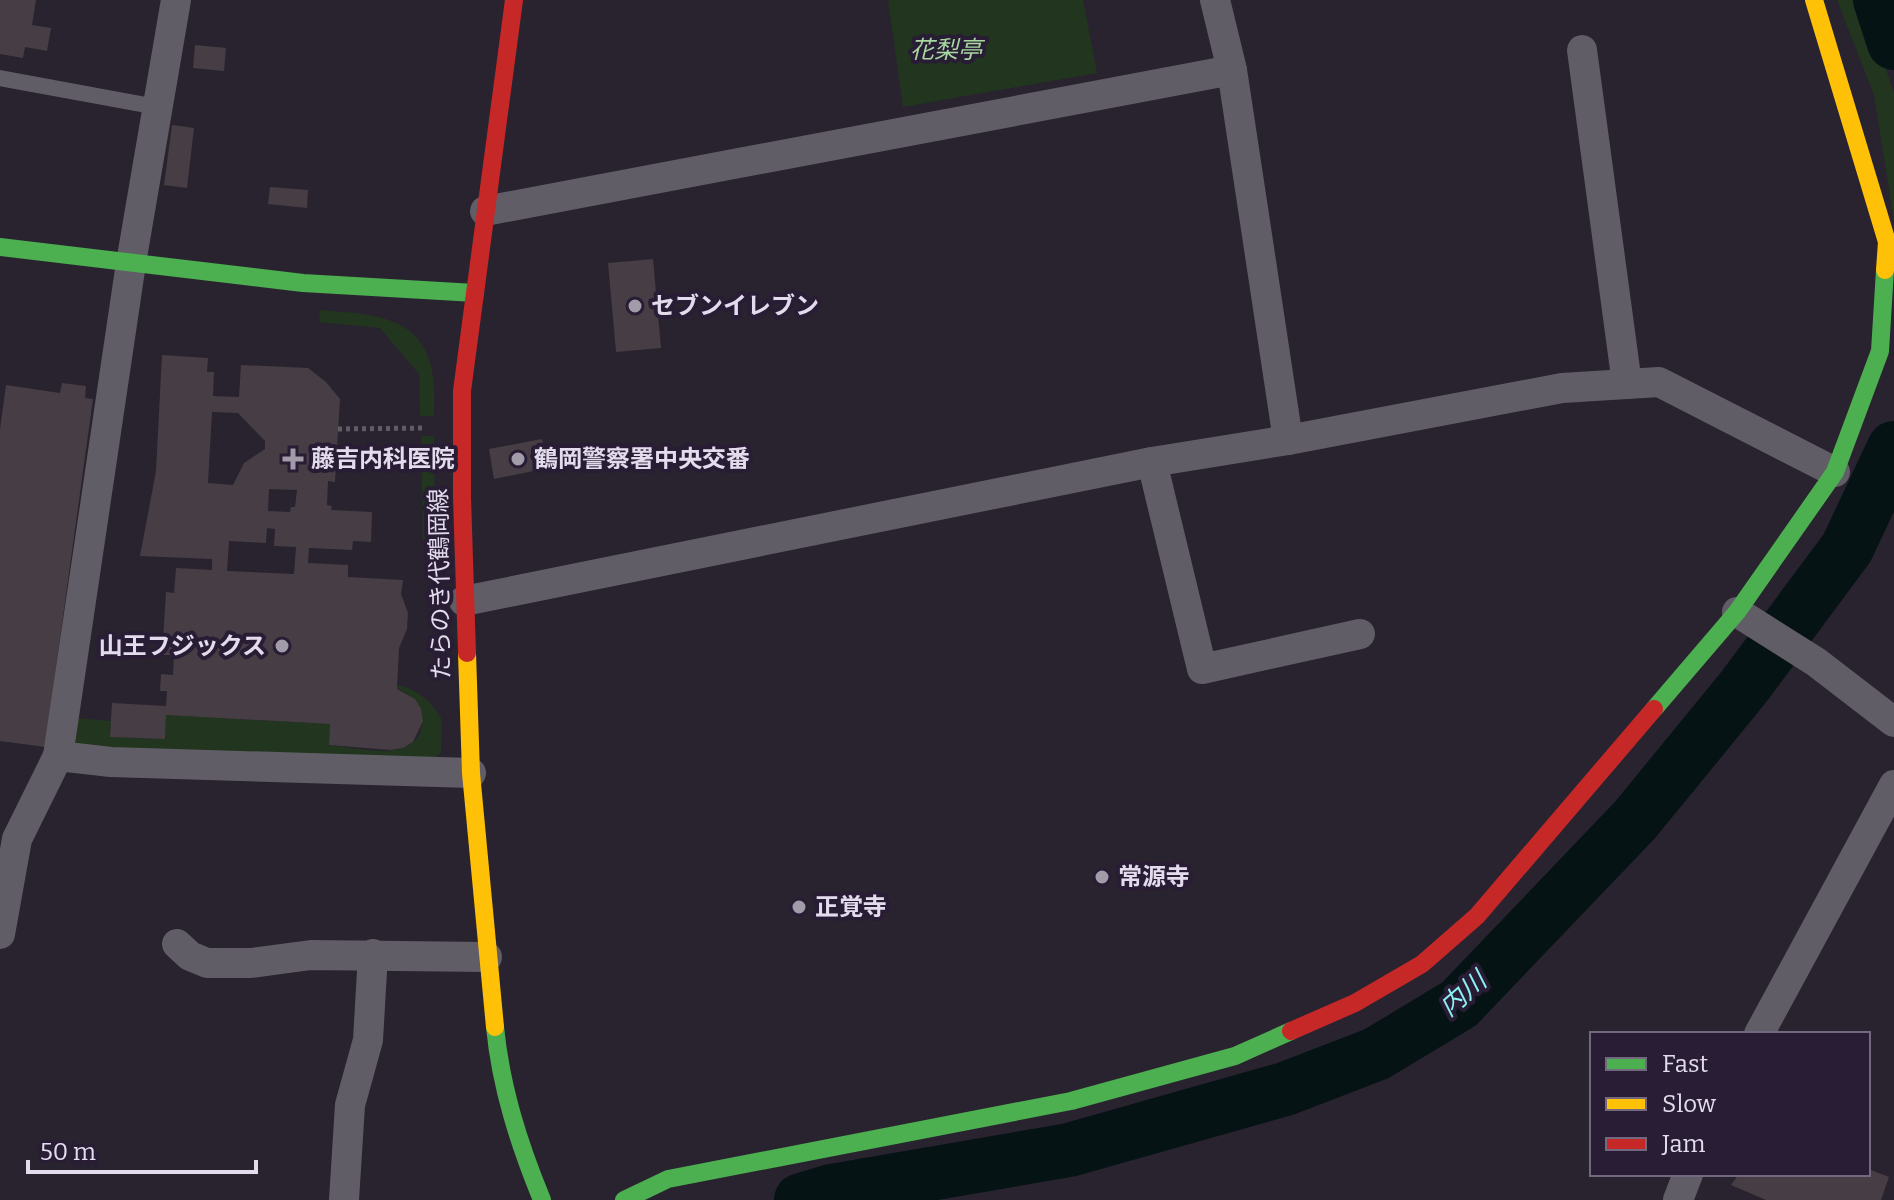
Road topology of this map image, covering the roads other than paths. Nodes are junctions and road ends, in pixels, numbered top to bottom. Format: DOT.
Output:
graph roads {
  1 [pos="176,0"];
  2 [pos="514,0"];
  3 [pos="1215,0"];
  4 [pos="1814,0"];
  5 [pos="1582,50"];
  6 [pos="1232,70"];
  7 [pos="0,78"];
  8 [pos="157,107"];
  9 [pos="485,211"];
  10 [pos="0,247"];
  11 [pos="131,263"];
  12 [pos="475,293"];
  13 [pos="1627,384"];
  14 [pos="1288,440"];
  15 [pos="1152,462"];
  16 [pos="1835,472"];
  17 [pos="464,601"];
  18 [pos="1737,612"];
  19 [pos="1360,634"];
  20 [pos="1894,722"];
  21 [pos="58,756"];
  22 [pos="471,773"];
  23 [pos="1894,785"];
  24 [pos="8,837"];
  25 [pos="0,934"];
  26 [pos="177,944"];
  27 [pos="373,954"];
  28 [pos="487,957"];
  29 [pos="1760,1032"];
  30 [pos="1687,1176"];
  31 [pos="344,1200"];
  32 [pos="542,1200"];
  33 [pos="624,1200"];
  34 [pos="1678,1200"];
  1 -- 8 [label="street"];
  2 -- 9 [label="street, たらのき代鶴岡線"];
  3 -- 6 [label="street"];
  4 -- 16 [label="street"];
  5 -- 13 [label="street"];
  6 -- 9 [label="street"];
  6 -- 14 [label="street"];
  7 -- 8 [label="lane"];
  8 -- 11 [label="street"];
  9 -- 12 [label="street, たらのき代鶴岡線"];
  10 -- 11 [label="street"];
  11 -- 12 [label="street"];
  11 -- 21 [label="street"];
  12 -- 17 [label="street, たらのき代鶴岡線"];
  13 -- 14 [label="street"];
  13 -- 16 [label="street"];
  14 -- 15 [label="street"];
  15 -- 17 [label="street"];
  15 -- 19 [label="street"];
  16 -- 18 [label="street"];
  17 -- 22 [label="street, たらのき代鶴岡線"];
  18 -- 20 [label="street"];
  18 -- 33 [label="street"];
  21 -- 22 [label="street"];
  21 -- 24 [label="street"];
  22 -- 28 [label="street, たらのき代鶴岡線"];
  23 -- 29 [label="street"];
  24 -- 25 [label="street"];
  26 -- 27 [label="street"];
  27 -- 28 [label="street"];
  27 -- 31 [label="street"];
  28 -- 32 [label="street, たらのき代鶴岡線"];
  30 -- 34 [label="street"];
}
